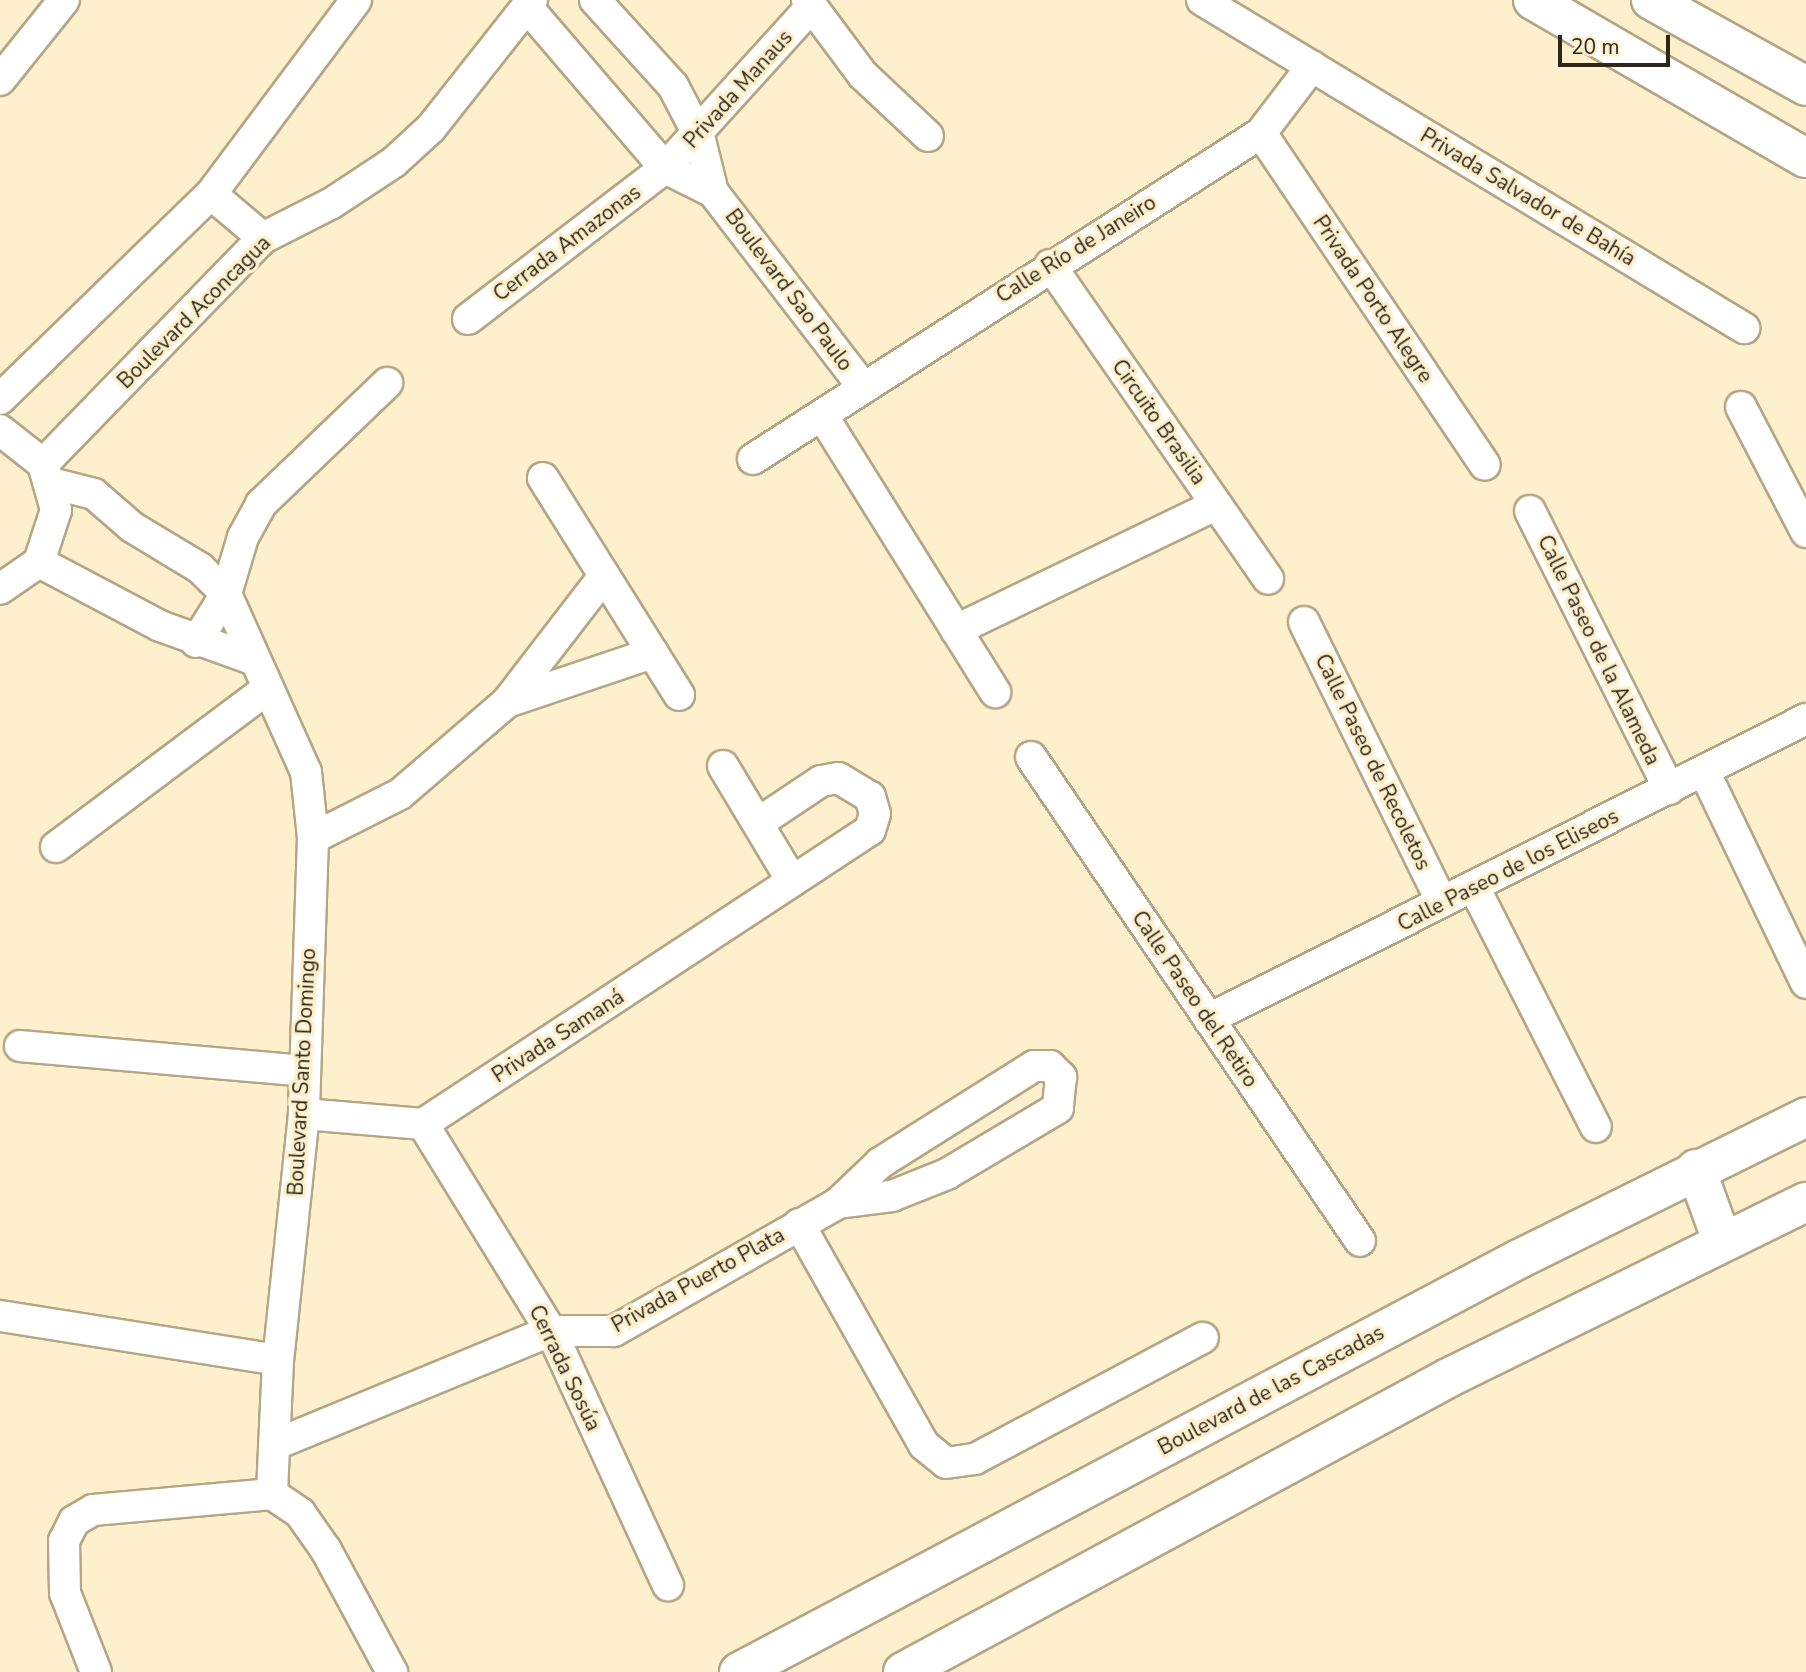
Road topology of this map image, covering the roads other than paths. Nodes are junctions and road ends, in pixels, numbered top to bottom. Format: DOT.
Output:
graph roads {
  1 [pos="64,0"];
  2 [pos="356,0"];
  3 [pos="596,0"];
  4 [pos="1202,0"];
  5 [pos="1533,0"];
  6 [pos="1651,0"];
  7 [pos="530,4"];
  8 [pos="808,4"];
  9 [pos="1312,66"];
  10 [pos="0,80"];
  11 [pos="1806,86"];
  12 [pos="1261,133"];
  13 [pos="699,136"];
  14 [pos="928,136"];
  15 [pos="1806,158"];
  16 [pos="665,168"];
  17 [pos="713,191"];
  18 [pos="211,194"];
  19 [pos="263,238"];
  20 [pos="1050,265"];
  21 [pos="468,319"];
  22 [pos="1744,328"];
  23 [pos="387,383"];
  24 [pos="864,388"];
  25 [pos="0,399"];
  26 [pos="1741,407"];
  27 [pos="822,415"];
  28 [pos="0,430"];
  29 [pos="753,459"];
  30 [pos="1485,465"];
  31 [pos="47,474"];
  32 [pos="543,478"];
  33 [pos="1216,505"];
  34 [pos="1530,511"];
  35 [pos="1806,532"];
  36 [pos="39,562"];
  37 [pos="604,576"];
  38 [pos="1268,579"];
  39 [pos="0,589"];
  40 [pos="226,594"];
  41 [pos="1304,622"];
  42 [pos="956,630"];
  43 [pos="196,642"];
  44 [pos="653,653"];
  45 [pos="255,660"];
  46 [pos="267,689"];
  47 [pos="995,692"];
  48 [pos="679,695"];
  49 [pos="507,702"];
  50 [pos="1806,719"];
  51 [pos="1031,757"];
  52 [pos="723,766"];
  53 [pos="1704,771"];
  54 [pos="1669,789"];
  55 [pos="758,823"];
  56 [pos="313,838"];
  57 [pos="55,847"];
  58 [pos="792,881"];
  59 [pos="1474,887"];
  60 [pos="1442,902"];
  61 [pos="1806,983"];
  62 [pos="1209,1019"];
  63 [pos="20,1046"];
  64 [pos="304,1071"];
  65 [pos="304,1114"];
  66 [pos="1806,1117"];
  67 [pos="423,1124"];
  68 [pos="1596,1127"];
  69 [pos="1696,1169"];
  70 [pos="1806,1202"];
  71 [pos="838,1203"];
  72 [pos="799,1224"];
  73 [pos="1360,1241"];
  74 [pos="1722,1241"];
  75 [pos="0,1317"];
  76 [pos="551,1331"];
  77 [pos="1203,1338"];
  78 [pos="278,1360"];
  79 [pos="274,1445"];
  80 [pos="272,1494"];
  81 [pos="667,1585"];
  82 [pos="96,1672"];
  83 [pos="392,1672"];
  84 [pos="739,1672"];
  85 [pos="903,1672"];
  1 -- 10 [label="street"];
  2 -- 18 [label="street"];
  3 -- 13 [label="street, Boulevard Sao Paulo"];
  4 -- 9 [label="street, Privada Salvador de Bahía"];
  5 -- 15 [label="main road"];
  6 -- 11 [label="main road"];
  7 -- 16 [label="street, Boulevard Sao Paulo"];
  7 -- 19 [label="street, Boulevard Aconcagua"];
  8 -- 13 [label="street, Privada Manaus"];
  8 -- 14 [label="street, Privada Manaus"];
  9 -- 12 [label="street, Calle Río de Janeiro"];
  9 -- 22 [label="street, Privada Salvador de Bahía"];
  12 -- 20 [label="street, Calle Río de Janeiro"];
  12 -- 30 [label="street, Privada Porto Alegre"];
  13 -- 16 [label="street, Privada Manaus"];
  13 -- 17 [label="street, Boulevard Sao Paulo"];
  16 -- 17 [label="street, Boulevard Sao Paulo"];
  16 -- 21 [label="street, Cerrada Amazonas"];
  17 -- 24 [label="street, Boulevard Sao Paulo"];
  18 -- 19 [label="street"];
  18 -- 25 [label="street"];
  19 -- 31 [label="street, Boulevard Aconcagua"];
  20 -- 24 [label="street, Calle Río de Janeiro"];
  20 -- 33 [label="street, Circuito Brasilia"];
  23 -- 40 [label="street"];
  24 -- 27 [label="street, Calle Río de Janeiro"];
  26 -- 35 [label="street"];
  27 -- 29 [label="street, Calle Río de Janeiro"];
  27 -- 42 [label="street"];
  28 -- 31 [label="street"];
  31 -- 36 [label="street"];
  31 -- 40 [label="street, Boulevard Santo Domingo"];
  32 -- 37 [label="street"];
  33 -- 38 [label="street, Circuito Brasilia"];
  33 -- 42 [label="street"];
  34 -- 54 [label="street, Calle Paseo de la Alameda"];
  36 -- 39 [label="street"];
  36 -- 43 [label="street"];
  37 -- 44 [label="street"];
  37 -- 49 [label="street"];
  40 -- 43 [label="street"];
  40 -- 45 [label="street, Boulevard Santo Domingo"];
  41 -- 60 [label="street, Calle Paseo de Recoletos"];
  42 -- 47 [label="street"];
  43 -- 45 [label="street"];
  44 -- 48 [label="street"];
  44 -- 49 [label="street"];
  45 -- 46 [label="street, Boulevard Santo Domingo"];
  46 -- 56 [label="street, Boulevard Santo Domingo"];
  46 -- 57 [label="street"];
  49 -- 56 [label="street"];
  50 -- 53 [label="street, Calle Paseo de los Eliseos"];
  51 -- 62 [label="street, Calle Paseo del Retiro"];
  52 -- 55 [label="street"];
  53 -- 54 [label="street, Calle Paseo de los Eliseos"];
  53 -- 61 [label="street"];
  54 -- 59 [label="street, Calle Paseo de los Eliseos"];
  55 -- 58 [label="street"];
  55 -- 58 [label="street, Privada Samaná"];
  56 -- 64 [label="street, Boulevard Santo Domingo"];
  58 -- 67 [label="street, Privada Samaná"];
  59 -- 60 [label="street, Calle Paseo de los Eliseos"];
  59 -- 68 [label="street"];
  60 -- 62 [label="street, Calle Paseo de los Eliseos"];
  62 -- 73 [label="street, Calle Paseo del Retiro"];
  63 -- 64 [label="street"];
  64 -- 65 [label="street, Boulevard Santo Domingo"];
  65 -- 67 [label="street"];
  65 -- 78 [label="street, Boulevard Santo Domingo"];
  66 -- 69 [label="main road, Boulevard de las Cascadas"];
  67 -- 76 [label="street, Cerrada Sosúa"];
  69 -- 74 [label="main road"];
  69 -- 84 [label="main road, Boulevard de las Cascadas"];
  70 -- 74 [label="main road"];
  71 -- 71 [label="street, Privada Puerto Plata"];
  71 -- 72 [label="street, Privada Puerto Plata"];
  72 -- 76 [label="street, Privada Puerto Plata"];
  72 -- 77 [label="street"];
  74 -- 85 [label="main road"];
  75 -- 78 [label="street"];
  76 -- 79 [label="street"];
  76 -- 81 [label="street, Cerrada Sosúa"];
  78 -- 79 [label="street, Boulevard Santo Domingo"];
  79 -- 80 [label="street, Boulevard Santo Domingo"];
  80 -- 82 [label="street"];
  80 -- 83 [label="street"];
}
